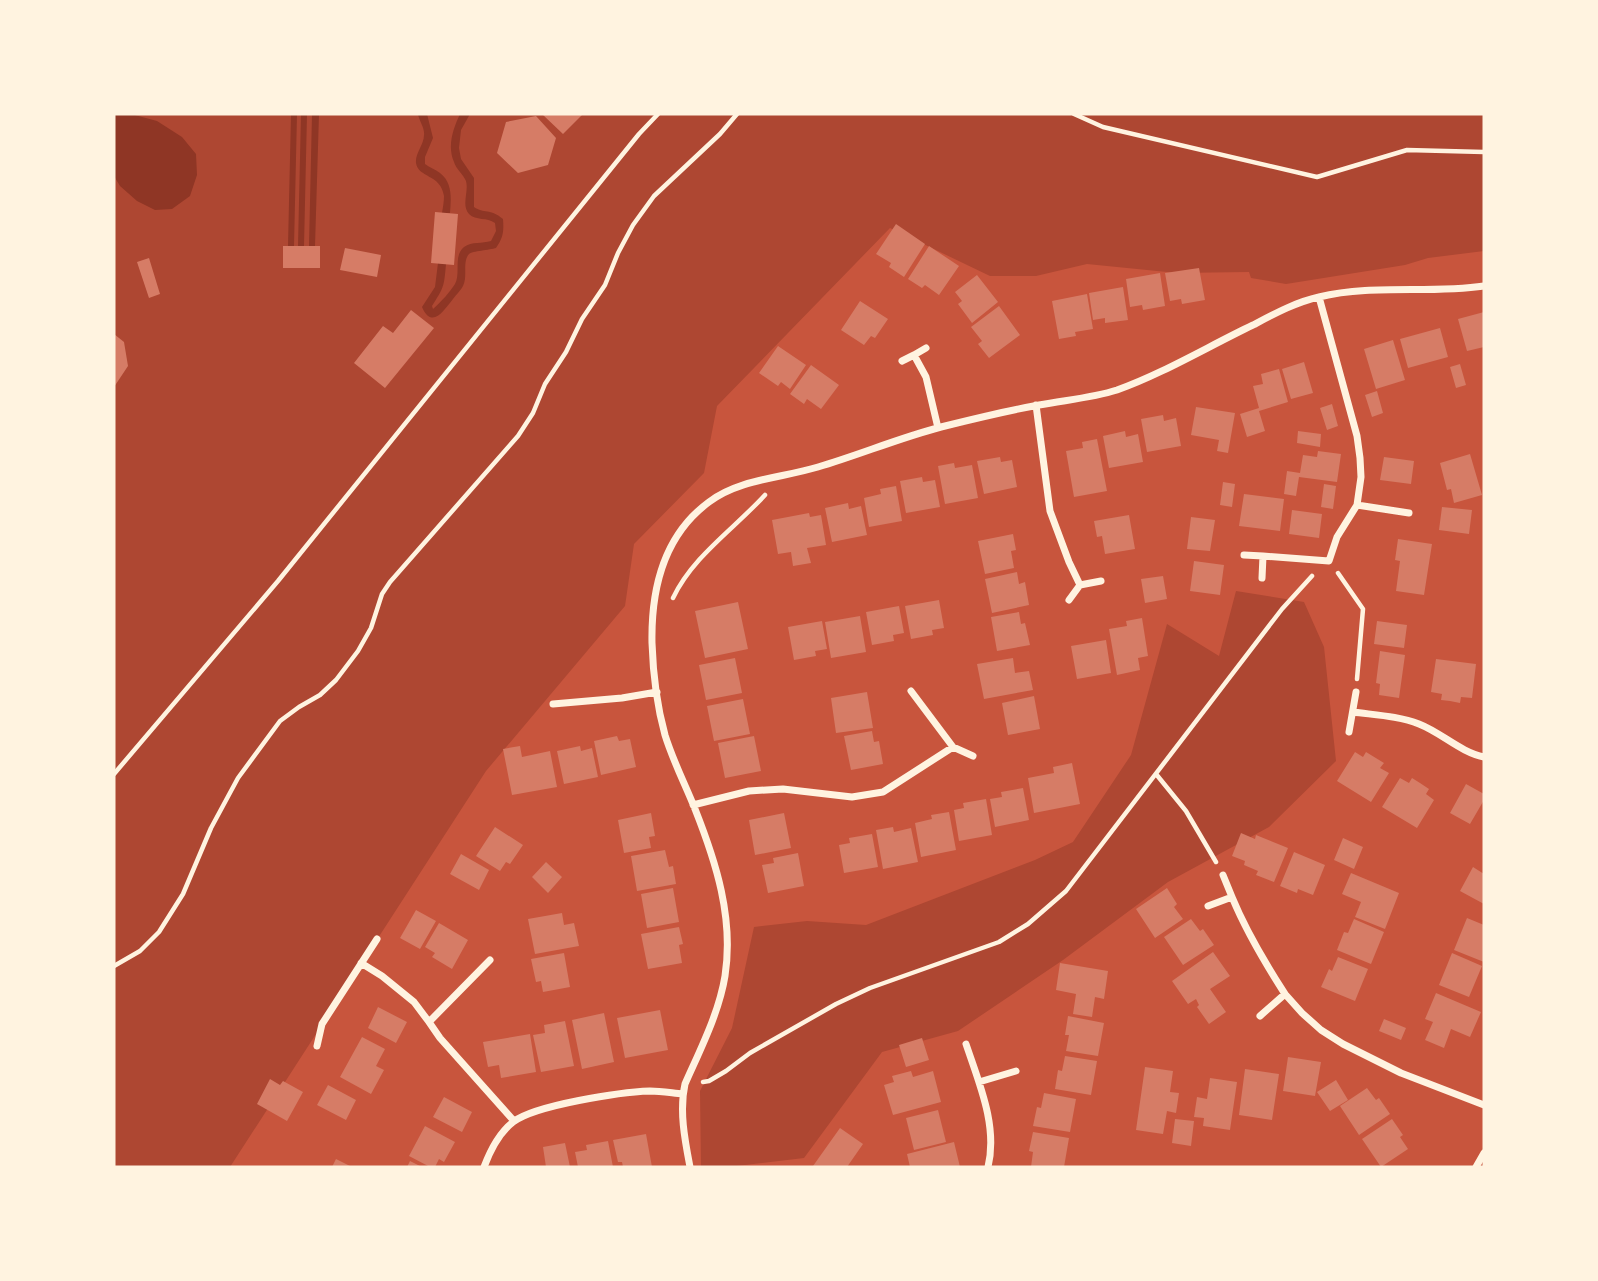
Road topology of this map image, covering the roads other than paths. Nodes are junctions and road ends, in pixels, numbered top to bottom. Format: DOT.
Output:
graph roads {
  1 [pos="1484,286"];
  2 [pos="1320,297"];
  3 [pos="926,348"];
  4 [pos="914,355"];
  5 [pos="902,360"];
  6 [pos="1036,405"];
  7 [pos="938,428"];
  8 [pos="1357,505"];
  9 [pos="1409,513"];
  10 [pos="1244,555"];
  11 [pos="1263,556"];
  12 [pos="1262,578"];
  13 [pos="1101,581"];
  14 [pos="1080,585"];
  15 [pos="1069,600"];
  16 [pos="911,691"];
  17 [pos="657,692"];
  18 [pos="1356,692"];
  19 [pos="553,704"];
  20 [pos="1353,712"];
  21 [pos="1349,732"];
  22 [pos="953,747"];
  23 [pos="973,757"];
  24 [pos="1484,757"];
  25 [pos="694,805"];
  26 [pos="1223,875"];
  27 [pos="1231,897"];
  28 [pos="1208,906"];
  29 [pos="377,939"];
  30 [pos="490,960"];
  31 [pos="361,963"];
  32 [pos="1285,994"];
  33 [pos="1260,1016"];
  34 [pos="429,1022"];
  35 [pos="966,1044"];
  36 [pos="317,1046"];
  37 [pos="1016,1071"];
  38 [pos="979,1082"];
  39 [pos="683,1094"];
  40 [pos="1484,1105"];
  41 [pos="514,1121"];
  42 [pos="1484,1153"];
  43 [pos="484,1167"];
  44 [pos="690,1167"];
  45 [pos="988,1167"];
  46 [pos="1476,1167"];
  1 -- 2 [label="street"];
  2 -- 6 [label="street"];
  2 -- 8 [label="street"];
  3 -- 4 [label="street"];
  4 -- 5 [label="street"];
  4 -- 7 [label="street"];
  6 -- 7 [label="street"];
  6 -- 14 [label="street"];
  7 -- 17 [label="street"];
  8 -- 9 [label="street"];
  8 -- 11 [label="street"];
  10 -- 11 [label="street"];
  11 -- 12 [label="street"];
  13 -- 14 [label="street"];
  14 -- 15 [label="street"];
  16 -- 22 [label="street"];
  17 -- 19 [label="street"];
  17 -- 25 [label="street"];
  18 -- 20 [label="street"];
  20 -- 21 [label="street"];
  20 -- 24 [label="street"];
  22 -- 23 [label="street"];
  22 -- 25 [label="street"];
  25 -- 39 [label="street"];
  26 -- 27 [label="street"];
  27 -- 28 [label="street"];
  27 -- 32 [label="street"];
  29 -- 31 [label="street"];
  30 -- 34 [label="street"];
  31 -- 34 [label="street"];
  31 -- 36 [label="street"];
  32 -- 33 [label="street"];
  32 -- 40 [label="street"];
  34 -- 41 [label="street"];
  35 -- 38 [label="street"];
  37 -- 38 [label="street"];
  38 -- 45 [label="street"];
  39 -- 41 [label="street"];
  39 -- 44 [label="street"];
  41 -- 43 [label="street"];
  42 -- 46 [label="street"];
}
